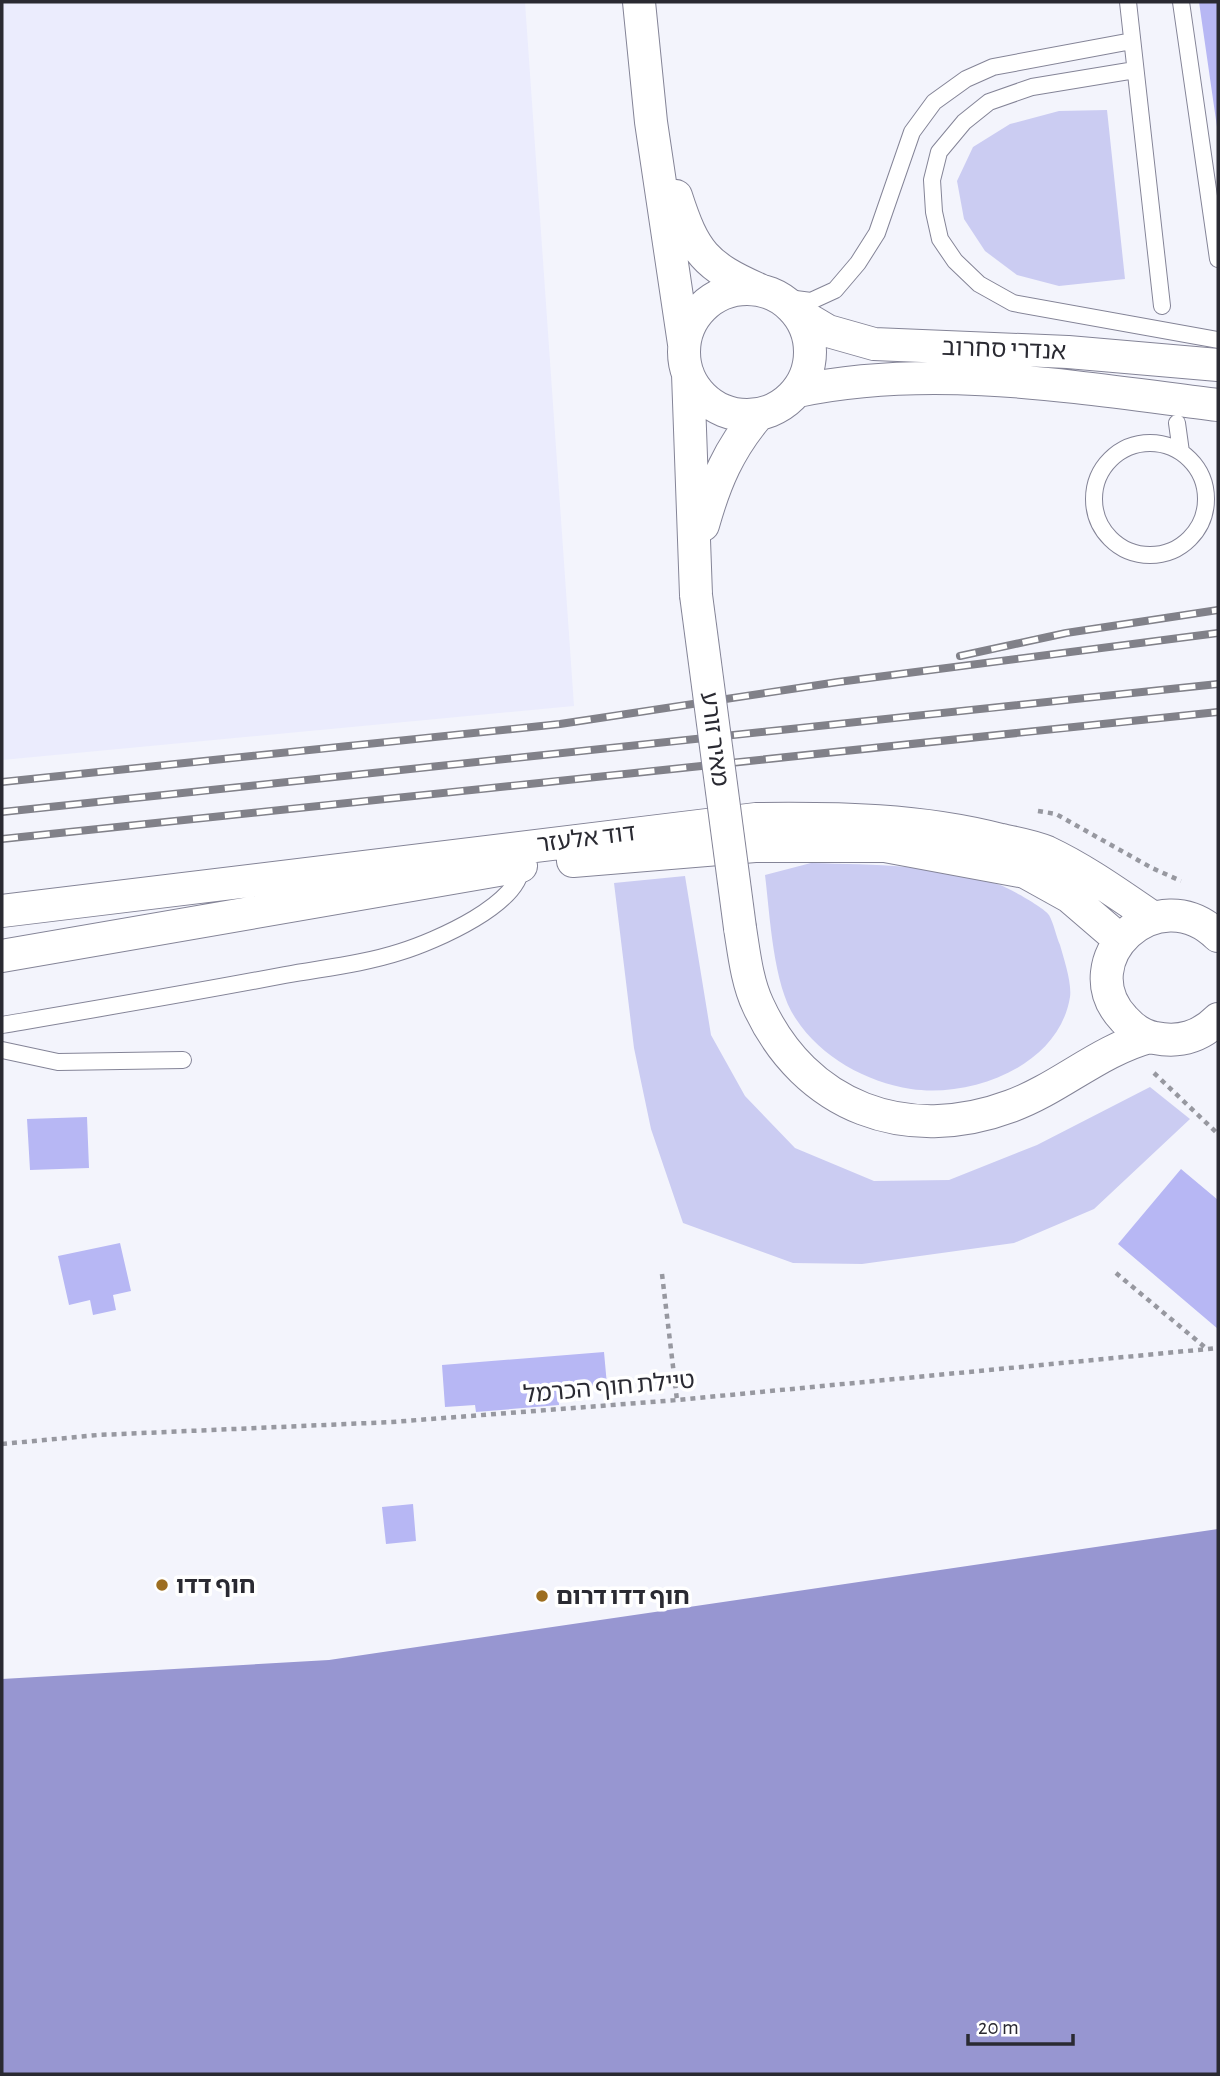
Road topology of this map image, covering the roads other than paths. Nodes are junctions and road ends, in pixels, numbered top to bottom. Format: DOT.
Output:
graph roads {
  1 [pos="639,2"];
  2 [pos="1128,2"];
  3 [pos="1181,2"];
  4 [pos="1132,41"];
  5 [pos="1135,71"];
  6 [pos="651,121"];
  7 [pos="1218,259"];
  8 [pos="779,299"];
  9 [pos="1162,306"];
  10 [pos="1218,340"];
  11 [pos="686,359"];
  12 [pos="1218,365"];
  13 [pos="798,391"];
  14 [pos="1218,405"];
  15 [pos="758,415"];
  16 [pos="1177,423"];
  17 [pos="1181,452"];
  18 [pos="696,550"];
  19 [pos="496,849"];
  20 [pos="522,866"];
  21 [pos="2,911"];
  22 [pos="1152,917"];
  23 [pos="1218,936"];
  24 [pos="1119,940"];
  25 [pos="2,956"];
  26 [pos="1110,996"];
  27 [pos="1218,1019"];
  28 [pos="2,1025"];
  29 [pos="1149,1037"];
  30 [pos="2,1050"];
  31 [pos="183,1060"];
  32 [pos="1090,1063"];
  1 -- 6 [label="street, מאיר זורע"];
  2 -- 4 [label="lane"];
  3 -- 7 [label="lane"];
  4 -- 5 [label="lane"];
  4 -- 8 [label="lane"];
  5 -- 9 [label="lane"];
  5 -- 10 [label="lane"];
  6 -- 8 [label="street, מאיר זורע"];
  6 -- 11 [label="street, מאיר זורע"];
  8 -- 11 [label="street"];
  8 -- 12 [label="street, אנדרי סחרוב"];
  8 -- 13 [label="street"];
  11 -- 15 [label="street"];
  11 -- 18 [label="street, מאיר זורע"];
  13 -- 14 [label="street, אנדרי סחרוב"];
  13 -- 15 [label="street"];
  15 -- 18 [label="street, מאיר זורע"];
  16 -- 17 [label="lane"];
  17 -- 17 [label="lane"];
  18 -- 32 [label="street, מאיר זורע, bridge"];
  19 -- 20 [label="lane"];
  19 -- 21 [label="street, דוד אלעזר"];
  19 -- 22 [label="street, דוד אלעזר"];
  20 -- 24 [label="street, דוד אלעזר"];
  20 -- 25 [label="street, דוד אלעזר"];
  20 -- 28 [label="lane"];
  22 -- 23 [label="street"];
  22 -- 24 [label="street"];
  24 -- 26 [label="street"];
  26 -- 29 [label="street"];
  26 -- 32 [label="street"];
  27 -- 29 [label="street"];
  29 -- 32 [label="street"];
  30 -- 31 [label="lane"];
}
